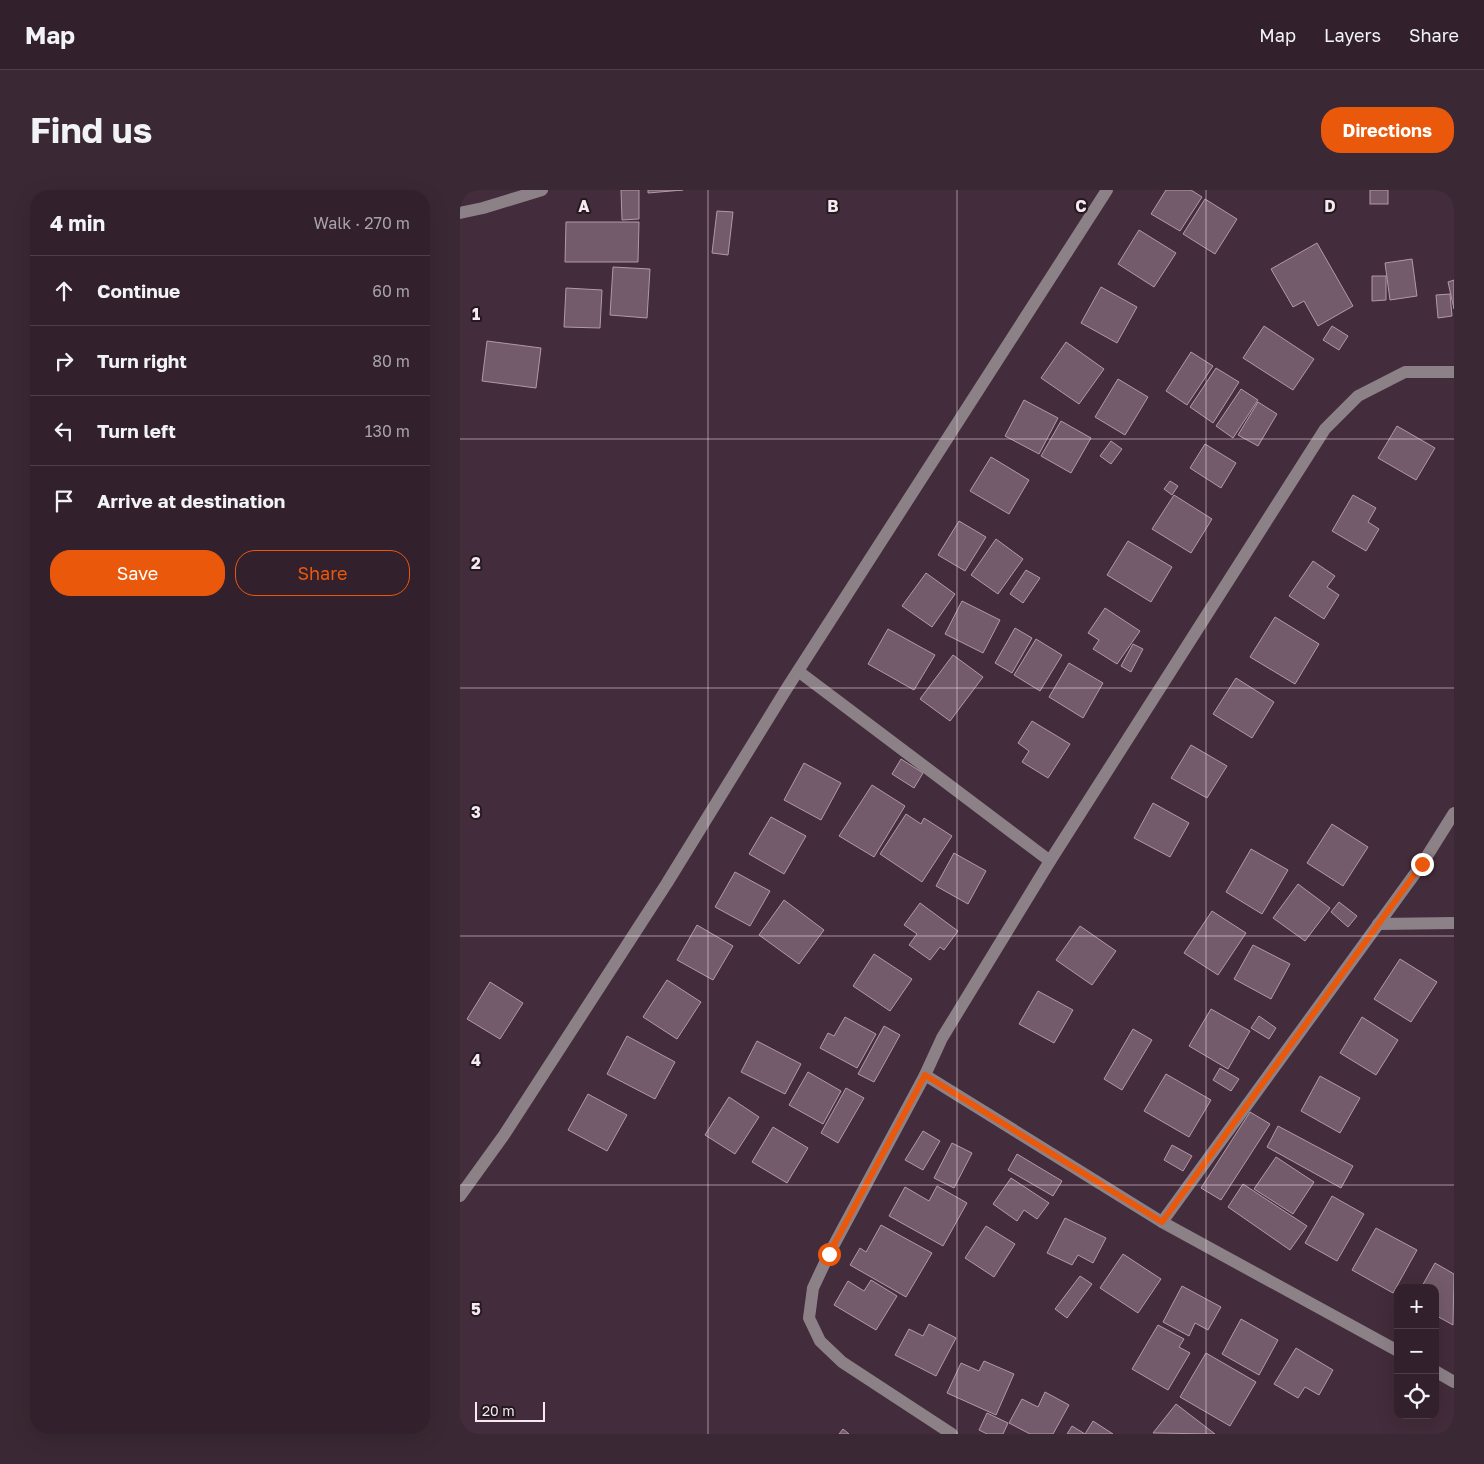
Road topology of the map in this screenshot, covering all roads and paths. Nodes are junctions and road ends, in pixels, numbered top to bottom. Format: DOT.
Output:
graph roads {
  1 [pos="542,190"];
  2 [pos="1107,190"];
  3 [pos="460,213"];
  4 [pos="1454,372"];
  5 [pos="798,671"];
  6 [pos="1454,814"];
  7 [pos="1050,861"];
  8 [pos="1454,923"];
  9 [pos="1378,924"];
  10 [pos="925,1075"];
  11 [pos="460,1196"];
  12 [pos="1162,1222"];
  13 [pos="1394,1349"];
  14 [pos="1439,1373"];
  15 [pos="1454,1382"];
  16 [pos="952,1434"];
  1 -- 3 [label="street"];
  2 -- 5 [label="street"];
  4 -- 7 [label="street"];
  5 -- 7 [label="street"];
  5 -- 11 [label="street"];
  6 -- 9 [label="street"];
  7 -- 10 [label="street"];
  8 -- 9 [label="street"];
  9 -- 12 [label="street"];
  10 -- 12 [label="street"];
  10 -- 16 [label="street"];
  12 -- 13 [label="street"];
  14 -- 15 [label="street"];
}
